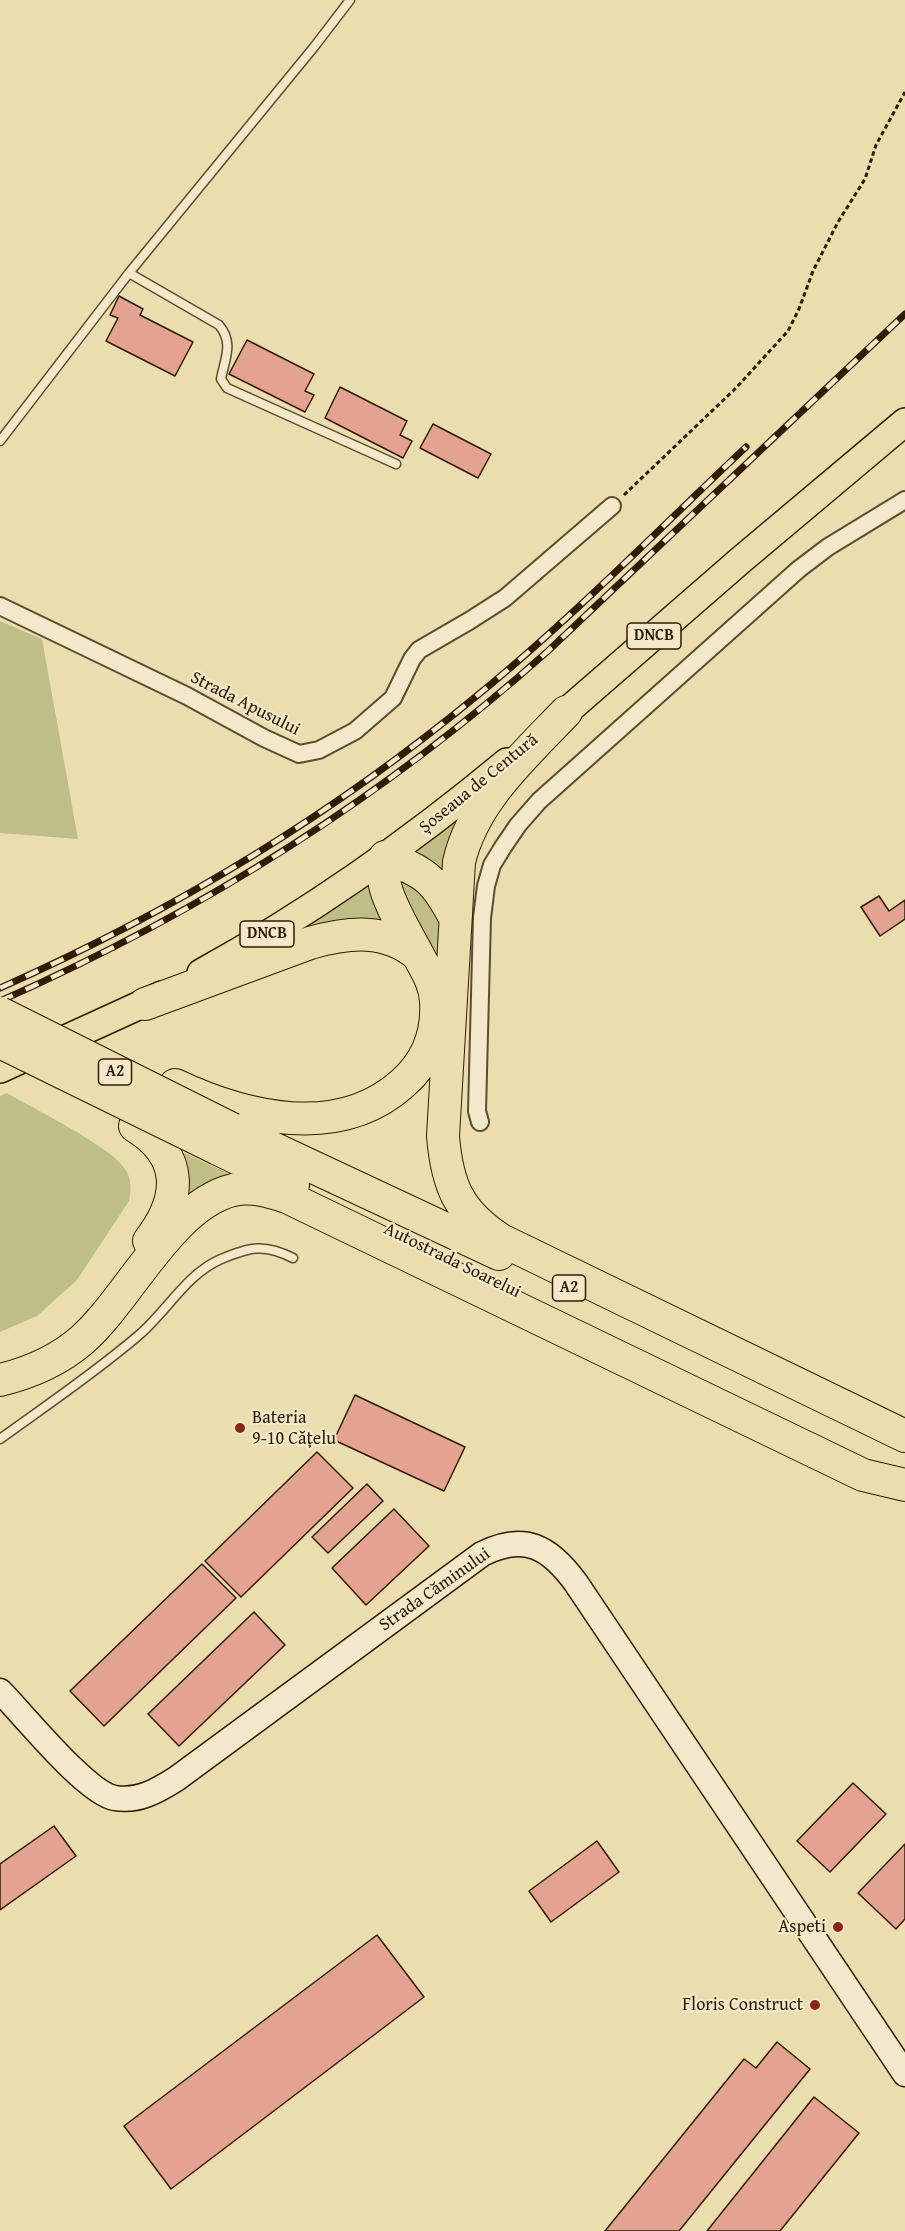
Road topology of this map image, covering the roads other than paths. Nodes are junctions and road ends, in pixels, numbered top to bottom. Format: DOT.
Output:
graph roads {
  1 [pos="350,0"];
  2 [pos="129,273"];
  3 [pos="905,422"];
  4 [pos="0,441"];
  5 [pos="396,464"];
  6 [pos="905,500"];
  7 [pos="612,506"];
  8 [pos="0,606"];
  9 [pos="566,712"];
  10 [pos="385,857"];
  11 [pos="456,918"];
  12 [pos="418,955"];
  13 [pos="466,969"];
  14 [pos="0,996"];
  15 [pos="145,1004"];
  16 [pos="0,1013"];
  17 [pos="0,1042"];
  18 [pos="0,1055"];
  19 [pos="0,1069"];
  20 [pos="480,1122"];
  21 [pos="232,1130"];
  22 [pos="293,1258"];
  23 [pos="0,1368"];
  24 [pos="0,1380"];
  25 [pos="905,1436"];
  26 [pos="0,1439"];
  27 [pos="905,1449"];
  28 [pos="905,1480"];
  29 [pos="905,1485"];
  30 [pos="0,1691"];
  31 [pos="905,2073"];
  1 -- 2 [label="lane"];
  2 -- 4 [label="lane"];
  2 -- 5 [label="lane"];
  3 -- 9 [label="main road, Șoseaua de Centură / DNCB"];
  6 -- 13 [label="street"];
  7 -- 8 [label="street, Strada Apusului"];
  9 -- 10 [label="main road, Șoseaua de Centură / DNCB"];
  9 -- 11 [label="highway"];
  10 -- 11 [label="highway"];
  10 -- 12 [label="highway"];
  10 -- 15 [label="main road, Șoseaua de Centură / DNCB"];
  11 -- 13 [label="highway"];
  12 -- 15 [label="highway"];
  12 -- 21 [label="highway"];
  13 -- 20 [label="street"];
  13 -- 25 [label="highway"];
  14 -- 21 [label="highway"];
  15 -- 19 [label="main road, Șoseaua de Centură / DNCB"];
  16 -- 21 [label="highway, Autostrada Soarelui / A2, bridge"];
  17 -- 21 [label="highway, Autostrada Soarelui / A2, bridge"];
  18 -- 23 [label="highway"];
  21 -- 27 [label="highway, Autostrada Soarelui / A2"];
  21 -- 28 [label="highway, Autostrada Soarelui / A2"];
  22 -- 26 [label="lane"];
  24 -- 29 [label="highway"];
  30 -- 31 [label="street, Strada Căminului"];
}
